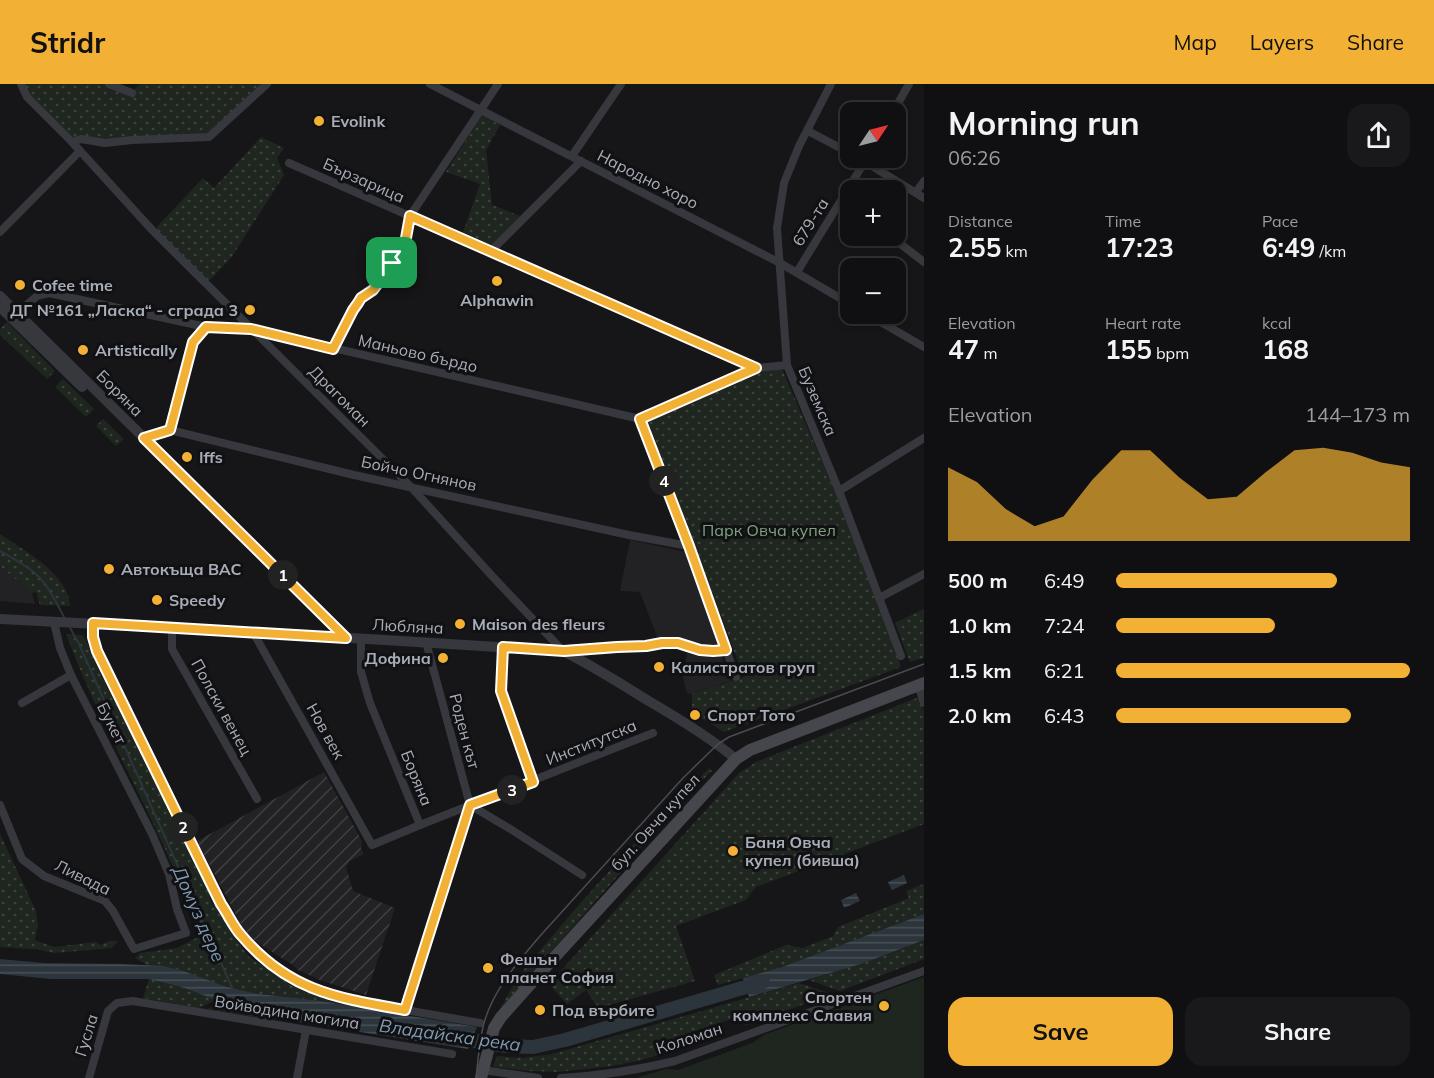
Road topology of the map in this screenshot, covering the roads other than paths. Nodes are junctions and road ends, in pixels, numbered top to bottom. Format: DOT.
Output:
graph roads {
  1 [pos="21,84"];
  2 [pos="109,84"];
  3 [pos="267,84"];
  4 [pos="430,84"];
  5 [pos="498,84"];
  6 [pos="621,84"];
  7 [pos="831,84"];
  8 [pos="909,84"];
  9 [pos="132,93"];
  10 [pos="899,102"];
  11 [pos="481,110"];
  12 [pos="808,131"];
  13 [pos="72,142"];
  14 [pos="840,148"];
  15 [pos="80,151"];
  16 [pos="572,156"];
  17 [pos="581,161"];
  18 [pos="289,163"];
  19 [pos="877,168"];
  20 [pos="924,181"];
  21 [pos="920,195"];
  22 [pos="840,202"];
  23 [pos="410,216"];
  24 [pos="0,232"];
  25 [pos="903,246"];
  26 [pos="490,252"];
  27 [pos="924,262"];
  28 [pos="780,263"];
  29 [pos="797,272"];
  30 [pos="0,296"];
  31 [pos="840,298"];
  32 [pos="0,307"];
  33 [pos="17,313"];
  34 [pos="885,324"];
  35 [pos="206,327"];
  36 [pos="251,329"];
  37 [pos="923,345"];
  38 [pos="333,349"];
  39 [pos="787,365"];
  40 [pos="756,368"];
  41 [pos="640,419"];
  42 [pos="170,430"];
  43 [pos="144,438"];
  44 [pos="924,438"];
  45 [pos="412,488"];
  46 [pos="839,491"];
  47 [pos="689,546"];
  48 [pos="924,574"];
  49 [pos="879,598"];
  50 [pos="0,619"];
  51 [pos="56,622"];
  52 [pos="93,623"];
  53 [pos="172,628"];
  54 [pos="253,632"];
  55 [pos="342,638"];
  56 [pos="361,639"];
  57 [pos="426,642"];
  58 [pos="503,647"];
  59 [pos="726,650"];
  60 [pos="564,651"];
  61 [pos="901,656"];
  62 [pos="70,675"];
  63 [pos="736,678"];
  64 [pos="921,684"];
  65 [pos="22,703"];
  66 [pos="924,703"];
  67 [pos="654,734"];
  68 [pos="736,759"];
  69 [pos="533,782"];
  70 [pos="256,799"];
  71 [pos="0,805"];
  72 [pos="470,805"];
  73 [pos="420,825"];
  74 [pos="372,845"];
  75 [pos="582,875"];
  76 [pos="221,904"];
  77 [pos="134,949"];
  78 [pos="924,971"];
  79 [pos="117,1003"];
  80 [pos="405,1010"];
  81 [pos="480,1023"];
  82 [pos="306,1030"];
  83 [pos="452,1054"];
  84 [pos="482,1071"];
  85 [pos="89,1078"];
  86 [pos="297,1078"];
  87 [pos="538,1078"];
  88 [pos="561,1078"];
  1 -- 13 [label="street, Драгоман"];
  2 -- 9 [label="street"];
  3 -- 13 [label="street"];
  4 -- 11 [label="street, Народно хоро"];
  5 -- 11 [label="street"];
  6 -- 16 [label="street"];
  7 -- 12 [label="street, Буземска"];
  8 -- 10 [label="street"];
  11 -- 16 [label="street, Народно хоро"];
  11 -- 23 [label="street"];
  12 -- 14 [label="street"];
  12 -- 28 [label="street, Буземска"];
  13 -- 15 [label="street, Драгоман"];
  15 -- 24 [label="street"];
  15 -- 36 [label="street, Драгоман"];
  16 -- 17 [label="street, Народно хоро"];
  17 -- 26 [label="street"];
  17 -- 28 [label="street, Народно хоро"];
  18 -- 23 [label="street, Бързарица"];
  19 -- 21 [label="street"];
  20 -- 21 [label="street"];
  22 -- 29 [label="street, 679-та"];
  23 -- 26 [label="street, Бързарица"];
  23 -- 38 [label="street"];
  25 -- 27 [label="street"];
  26 -- 40 [label="street, Бързарица"];
  28 -- 29 [label="street, Народно хоро"];
  28 -- 39 [label="street, Буземска"];
  29 -- 31 [label="street, Народно хоро"];
  30 -- 33 [label="street, Боряна"];
  32 -- 55 [label="street, Боряна"];
  33 -- 35 [label="street, Маньово бърдо"];
  33 -- 43 [label="street, Боряна"];
  34 -- 37 [label="street"];
  35 -- 36 [label="street, Маньово бърдо"];
  35 -- 42 [label="street"];
  36 -- 38 [label="street, Маньово бърдо"];
  36 -- 45 [label="street, Драгоман"];
  38 -- 41 [label="street, Маньово бърдо"];
  39 -- 40 [label="street"];
  39 -- 46 [label="street, Буземска"];
  40 -- 41 [label="street"];
  41 -- 47 [label="street"];
  42 -- 43 [label="street"];
  42 -- 45 [label="street, Бойчо Огнянов"];
  43 -- 55 [label="street, Боряна"];
  44 -- 46 [label="street"];
  45 -- 47 [label="street, Бойчо Огнянов"];
  45 -- 60 [label="street, Драгоман"];
  46 -- 49 [label="street, Буземска"];
  47 -- 59 [label="street"];
  48 -- 49 [label="street"];
  49 -- 61 [label="street, Буземска"];
  50 -- 51 [label="street, Любляна"];
  51 -- 52 [label="street, Любляна"];
  51 -- 62 [label="street, Букет"];
  52 -- 53 [label="street, Любляна"];
  52 -- 76 [label="street, Букет"];
  53 -- 54 [label="street, Любляна"];
  53 -- 70 [label="street, Полски венец"];
  54 -- 55 [label="street, Любляна"];
  54 -- 74 [label="street, Нов век"];
  55 -- 56 [label="street, Любляна"];
  56 -- 57 [label="street, Любляна"];
  56 -- 73 [label="street, Боряна"];
  57 -- 58 [label="street, Любляна"];
  57 -- 72 [label="street, Роден кът"];
  58 -- 60 [label="street, Любляна"];
  58 -- 69 [label="street"];
  59 -- 60 [label="street, Любляна"];
  59 -- 63 [label="street"];
  60 -- 68 [label="street, Любляна"];
  62 -- 65 [label="street"];
  62 -- 77 [label="street, Букет"];
  64 -- 66 [label="street"];
  64 -- 68 [label="main road, бул. Овча купел"];
  67 -- 69 [label="street, Институтска"];
  68 -- 84 [label="main road, бул. Овча купел"];
  69 -- 72 [label="street, Институтска"];
  71 -- 77 [label="street, Ливада"];
  72 -- 73 [label="street, Институтска"];
  72 -- 75 [label="street"];
  72 -- 80 [label="street"];
  73 -- 74 [label="street, Институтска"];
  76 -- 80 [label="street, Войводина могила"];
  78 -- 88 [label="street, Коломан"];
  79 -- 82 [label="street, Войводина могила"];
  79 -- 85 [label="street, Гусла"];
  80 -- 81 [label="street, Войводина могила"];
  82 -- 83 [label="street, Войводина могила"];
  82 -- 86 [label="street"];
  84 -- 87 [label="street"];
}
